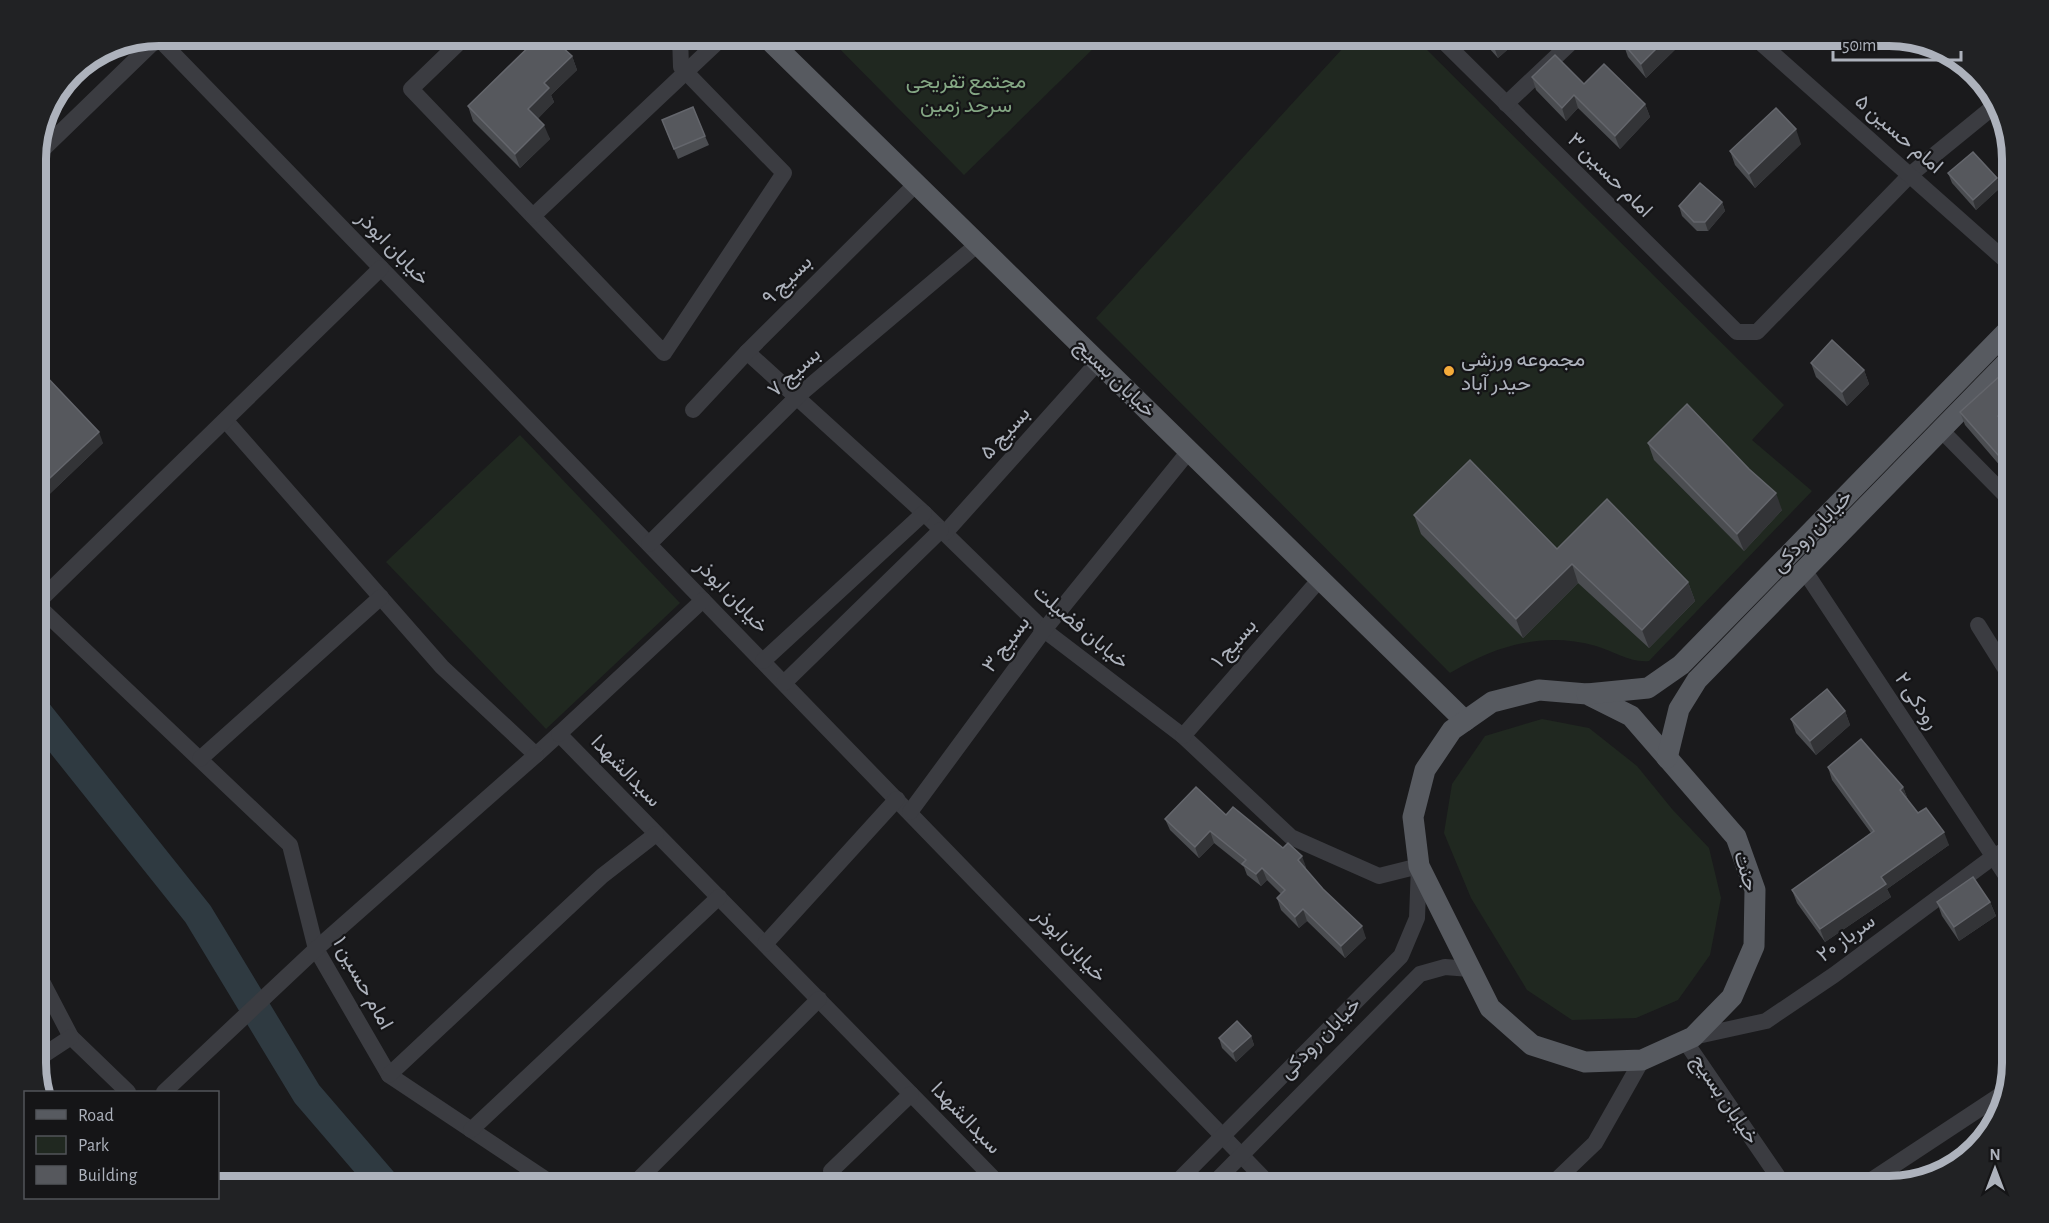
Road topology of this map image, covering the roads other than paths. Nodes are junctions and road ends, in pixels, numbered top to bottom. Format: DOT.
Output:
graph roads {
  1 [pos="1448,46"];
  2 [pos="1567,46"];
  3 [pos="1765,46"];
  4 [pos="169,47"];
  5 [pos="455,47"];
  6 [pos="680,47"];
  7 [pos="712,47"];
  8 [pos="776,47"];
  9 [pos="148,48"];
  10 [pos="685,71"];
  11 [pos="1506,104"];
  12 [pos="1990,109"];
  13 [pos="48,144"];
  14 [pos="1911,174"];
  15 [pos="916,184"];
  16 [pos="534,216"];
  17 [pos="978,244"];
  18 [pos="2002,257"];
  19 [pos="381,268"];
  20 [pos="2002,336"];
  21 [pos="747,352"];
  22 [pos="1098,362"];
  23 [pos="2002,367"];
  24 [pos="798,396"];
  25 [pos="693,410"];
  26 [pos="226,421"];
  27 [pos="1941,430"];
  28 [pos="1189,451"];
  29 [pos="2002,492"];
  30 [pos="924,513"];
  31 [pos="943,532"];
  32 [pos="649,543"];
  33 [pos="1804,570"];
  34 [pos="1320,579"];
  35 [pos="47,593"];
  36 [pos="381,597"];
  37 [pos="703,600"];
  38 [pos="47,614"];
  39 [pos="1978,625"];
  40 [pos="1044,630"];
  41 [pos="763,661"];
  42 [pos="2002,663"];
  43 [pos="784,682"];
  44 [pos="1587,694"];
  45 [pos="1465,721"];
  46 [pos="559,734"];
  47 [pos="1183,736"];
  48 [pos="536,755"];
  49 [pos="1667,758"];
  50 [pos="200,759"];
  51 [pos="897,799"];
  52 [pos="910,812"];
  53 [pos="656,834"];
  54 [pos="2002,852"];
  55 [pos="1993,857"];
  56 [pos="1419,866"];
  57 [pos="2002,870"];
  58 [pos="719,897"];
  59 [pos="765,944"];
  60 [pos="316,949"];
  61 [pos="1470,969"];
  62 [pos="47,991"];
  63 [pos="819,999"];
  64 [pos="71,1037"];
  65 [pos="1689,1039"];
  66 [pos="47,1053"];
  67 [pos="1642,1060"];
  68 [pos="389,1075"];
  69 [pos="127,1091"];
  70 [pos="165,1091"];
  71 [pos="911,1094"];
  72 [pos="1998,1097"];
  73 [pos="471,1130"];
  74 [pos="1224,1135"];
  75 [pos="1243,1155"];
  76 [pos="831,1171"];
  77 [pos="540,1176"];
  78 [pos="642,1176"];
  79 [pos="991,1176"];
  80 [pos="1183,1176"];
  81 [pos="1221,1176"];
  82 [pos="1262,1176"];
  83 [pos="1560,1176"];
  84 [pos="1778,1176"];
  85 [pos="1878,1176"];
  1 -- 11 [label="street, امام حسین ۳"];
  2 -- 11 [label="street"];
  3 -- 14 [label="street, امام حسین ۵"];
  4 -- 19 [label="street, خیابان ابوذر"];
  5 -- 16 [label="street"];
  6 -- 10 [label="street"];
  7 -- 10 [label="street"];
  8 -- 15 [label="main road, خیابان بسیج"];
  9 -- 13 [label="street"];
  10 -- 16 [label="street"];
  10 -- 16 [label="street"];
  11 -- 14 [label="street, امام حسین ۳"];
  12 -- 14 [label="street"];
  14 -- 18 [label="street, امام حسین ۵"];
  15 -- 17 [label="main road, خیابان بسیج"];
  15 -- 21 [label="street, بسیج ۹"];
  17 -- 22 [label="main road, خیابان بسیج"];
  17 -- 24 [label="street, بسیج ۷"];
  19 -- 26 [label="street"];
  19 -- 32 [label="street, خیابان ابوذر"];
  20 -- 44 [label="main road, خیابان رودکی"];
  21 -- 24 [label="street, خیابان فضیلت"];
  21 -- 25 [label="street, بسیج ۹"];
  22 -- 28 [label="main road, خیابان بسیج"];
  22 -- 31 [label="street, بسیج ۵"];
  23 -- 27 [label="main road, خیابان رودکی"];
  24 -- 30 [label="street, خیابان فضیلت"];
  24 -- 32 [label="street, بسیج ۷"];
  26 -- 35 [label="street"];
  26 -- 36 [label="street"];
  27 -- 29 [label="street"];
  27 -- 33 [label="main road, خیابان رودکی"];
  28 -- 34 [label="main road, خیابان بسیج"];
  28 -- 40 [label="street, بسیج ۳"];
  30 -- 31 [label="street, خیابان فضیلت"];
  30 -- 41 [label="street"];
  31 -- 40 [label="street, خیابان فضیلت"];
  31 -- 43 [label="street, بسیج ۵"];
  32 -- 37 [label="street, خیابان ابوذر"];
  33 -- 49 [label="main road, خیابان رودکی"];
  33 -- 55 [label="street, رودکی ۲"];
  34 -- 45 [label="main road, خیابان بسیج"];
  34 -- 47 [label="street, بسیج ۱"];
  36 -- 48 [label="street"];
  36 -- 50 [label="street"];
  37 -- 41 [label="street, خیابان ابوذر"];
  37 -- 46 [label="street"];
  38 -- 50 [label="street, امام حسین ۱"];
  39 -- 42 [label="street"];
  40 -- 47 [label="street, خیابان فضیلت"];
  40 -- 52 [label="street, بسیج ۳"];
  41 -- 43 [label="street, خیابان ابوذر"];
  43 -- 51 [label="street, خیابان ابوذر"];
  44 -- 45 [label="main road, جنت"];
  44 -- 49 [label="main road, جنت"];
  45 -- 56 [label="main road, جنت"];
  46 -- 48 [label="street, سیدالشهدا"];
  46 -- 53 [label="street, سیدالشهدا"];
  47 -- 56 [label="street, خیابان فضیلت"];
  48 -- 60 [label="street, سیدالشهدا"];
  49 -- 65 [label="main road, جنت"];
  50 -- 60 [label="street, امام حسین ۱"];
  51 -- 52 [label="street, خیابان ابوذر"];
  51 -- 59 [label="street"];
  52 -- 74 [label="street, خیابان ابوذر"];
  53 -- 58 [label="street, سیدالشهدا"];
  53 -- 68 [label="street"];
  54 -- 55 [label="street, سرباز ۲۰"];
  55 -- 57 [label="street, رودکی ۲"];
  55 -- 65 [label="street, سرباز ۲۰"];
  56 -- 61 [label="main road, جنت"];
  56 -- 74 [label="street, خیابان رودکی"];
  58 -- 59 [label="street, سیدالشهدا"];
  58 -- 73 [label="street"];
  59 -- 63 [label="street, سیدالشهدا"];
  60 -- 68 [label="street, امام حسین ۱"];
  60 -- 70 [label="street, سیدالشهدا"];
  61 -- 67 [label="main road, جنت"];
  61 -- 75 [label="street, خیابان رودکی"];
  62 -- 64 [label="street"];
  63 -- 71 [label="street, سیدالشهدا"];
  63 -- 78 [label="street"];
  64 -- 66 [label="street"];
  64 -- 69 [label="street"];
  65 -- 67 [label="main road, جنت"];
  65 -- 84 [label="street, خیابان بسیج"];
  67 -- 83 [label="street"];
  68 -- 73 [label="street, امام حسین ۱"];
  71 -- 76 [label="street"];
  71 -- 79 [label="street, سیدالشهدا"];
  72 -- 85 [label="street"];
  73 -- 77 [label="street, امام حسین ۱"];
  74 -- 75 [label="street, خیابان ابوذر"];
  74 -- 80 [label="street, خیابان رودکی"];
  75 -- 81 [label="street, خیابان رودکی"];
  75 -- 82 [label="street, خیابان ابوذر"];
}
